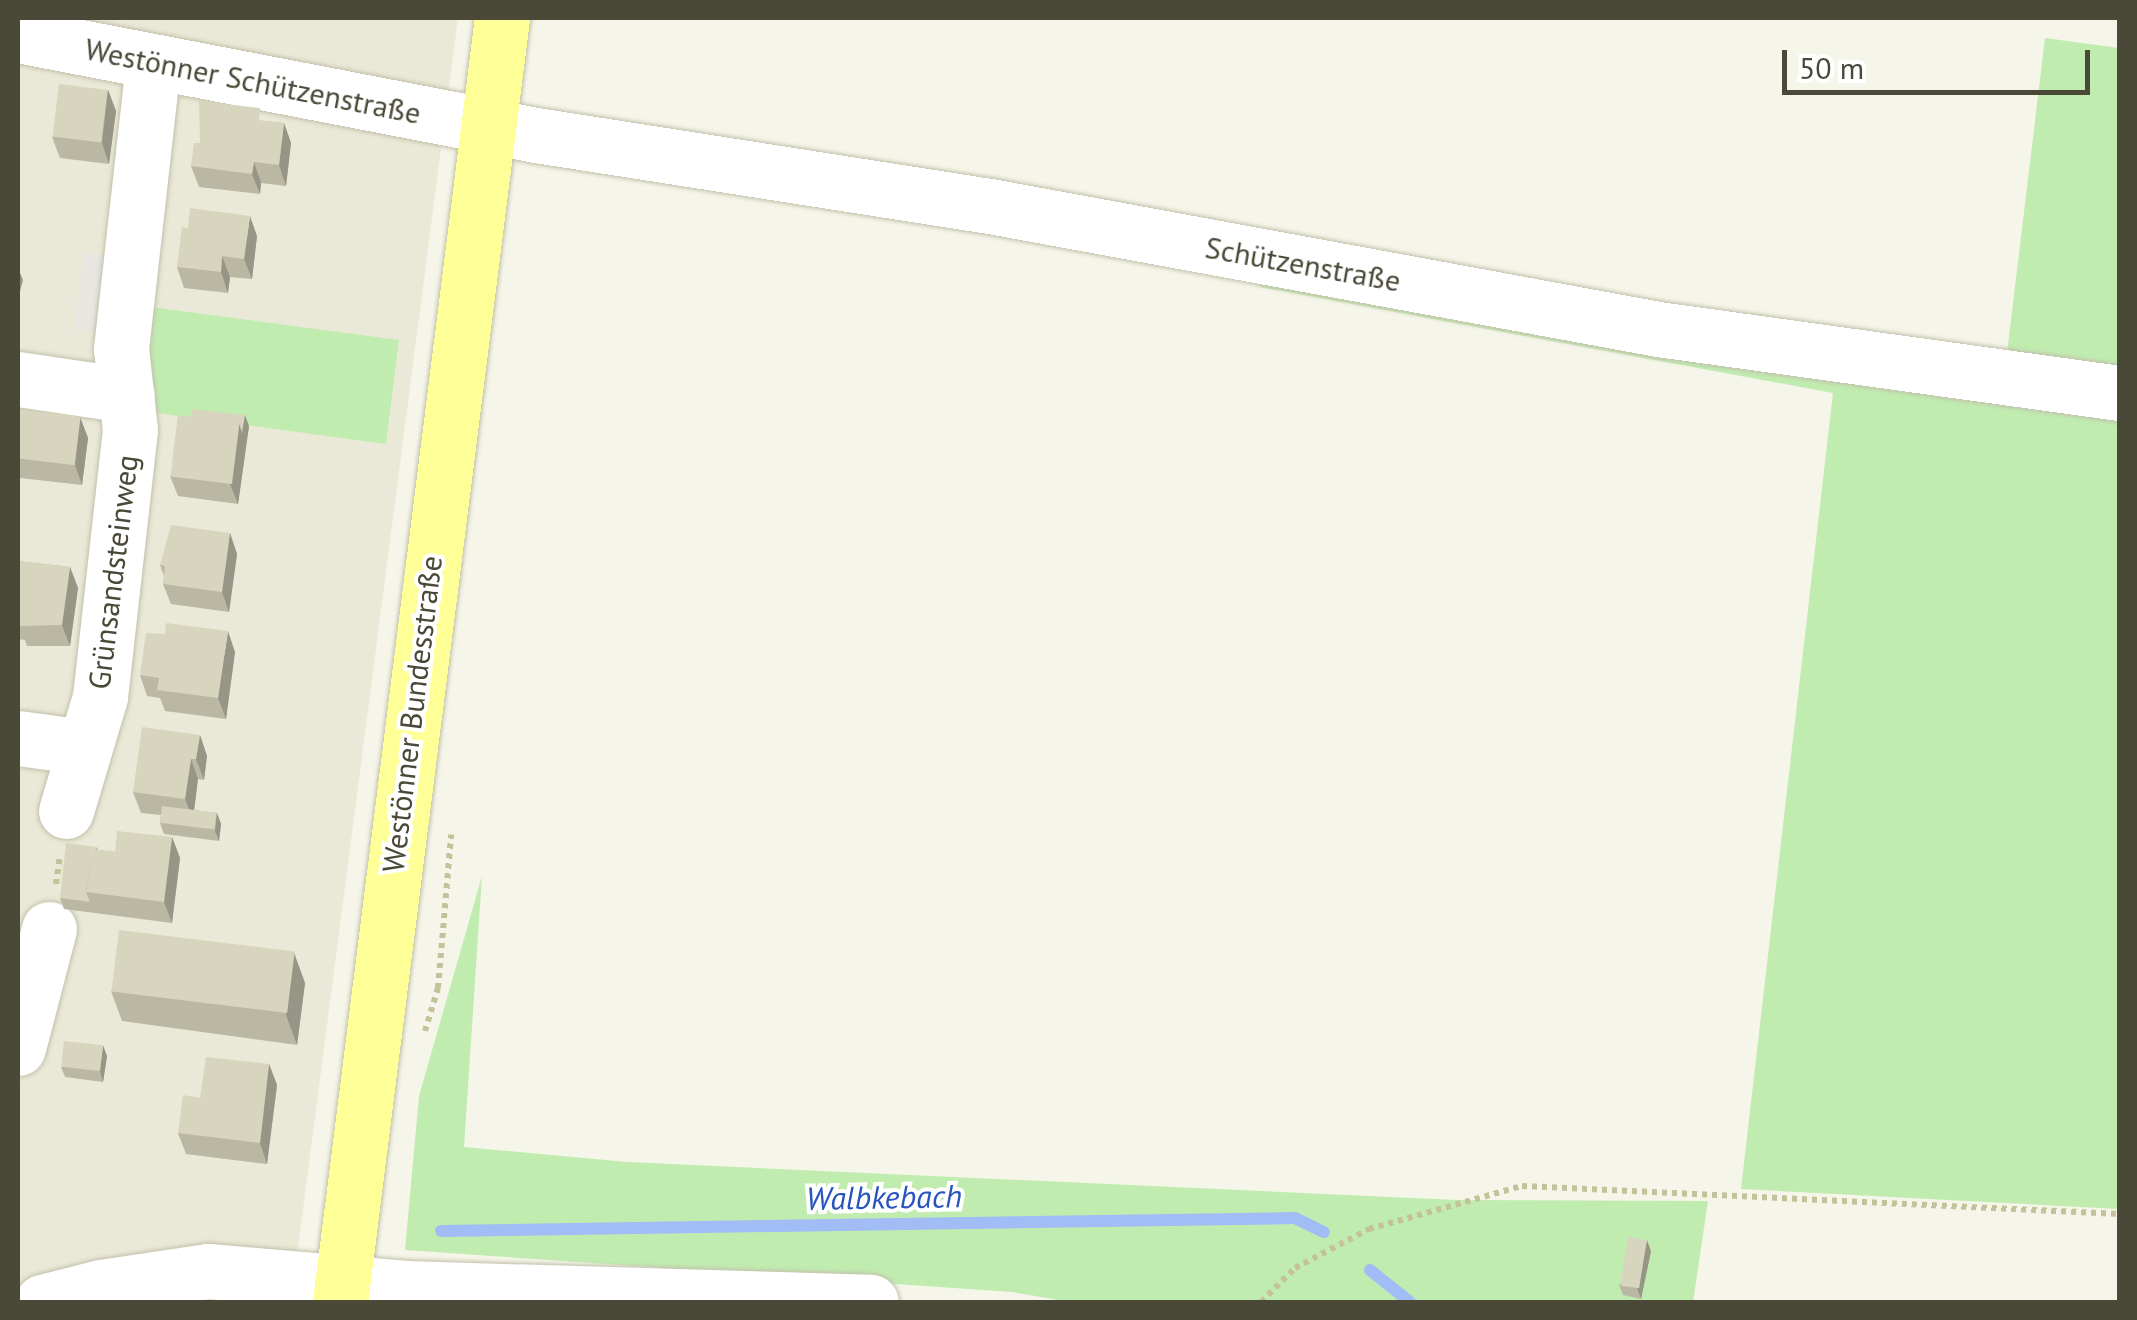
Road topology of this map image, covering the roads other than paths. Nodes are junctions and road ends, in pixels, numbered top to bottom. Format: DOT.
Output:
graph roads {
  1 [pos="502,18"];
  2 [pos="18,35"];
  3 [pos="153,64"];
  4 [pos="488,126"];
  5 [pos="18,379"];
  6 [pos="2120,393"];
  7 [pos="127,395"];
  8 [pos="18,738"];
  9 [pos="84,746"];
  10 [pos="66,810"];
  11 [pos="49,930"];
  12 [pos="18,1048"];
  13 [pos="342,1293"];
  14 [pos="768,1300"];
  15 [pos="42,1302"];
  16 [pos="871,1302"];
  1 -- 4 [label="main road, Westönner Bundesstraße"];
  2 -- 3 [label="street, Westönner Schützenstraße"];
  3 -- 4 [label="street, Westönner Schützenstraße"];
  3 -- 7 [label="street, Grünsandsteinweg"];
  4 -- 6 [label="street, Schützenstraße"];
  4 -- 13 [label="main road, Westönner Bundesstraße"];
  5 -- 7 [label="street"];
  7 -- 9 [label="street, Grünsandsteinweg"];
  8 -- 9 [label="street"];
  9 -- 10 [label="street, Grünsandsteinweg"];
  11 -- 12 [label="street"];
  13 -- 14 [label="street"];
  13 -- 15 [label="street"];
  14 -- 16 [label="street"];
}
